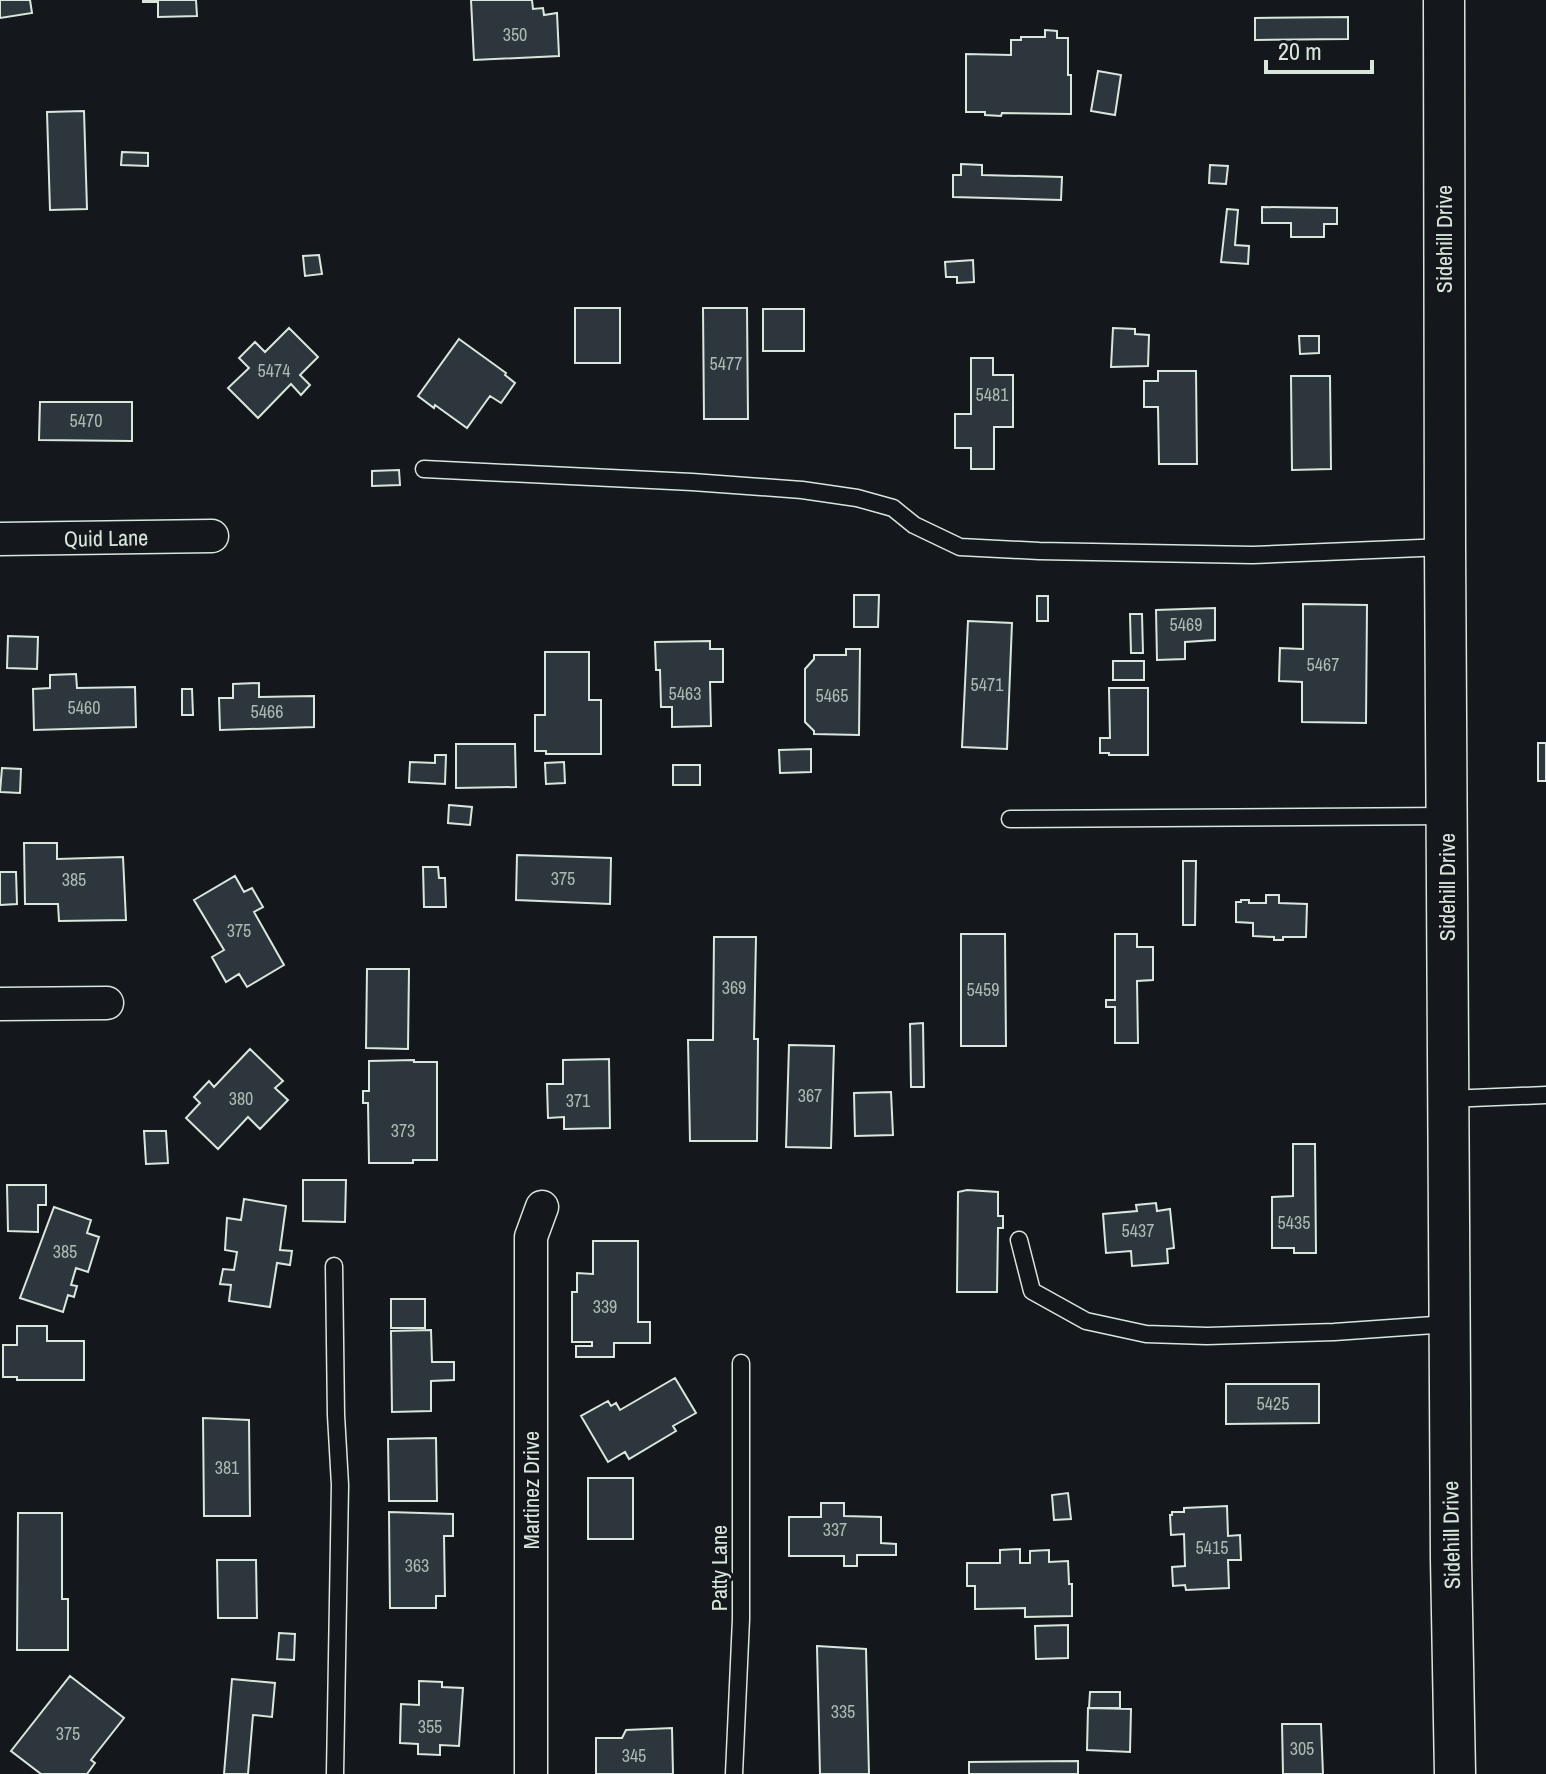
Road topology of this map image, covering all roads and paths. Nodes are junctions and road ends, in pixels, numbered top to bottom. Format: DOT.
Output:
graph roads {
  1 [pos="1444,0"];
  2 [pos="424,469"];
  3 [pos="212,536"];
  4 [pos="0,539"];
  5 [pos="1445,547"];
  6 [pos="1446,816"];
  7 [pos="1010,819"];
  8 [pos="107,1003"];
  9 [pos="0,1004"];
  10 [pos="1546,1095"];
  11 [pos="1448,1099"];
  12 [pos="542,1207"];
  13 [pos="1019,1240"];
  14 [pos="334,1266"];
  15 [pos="1450,1324"];
  16 [pos="741,1363"];
  17 [pos="335,1774"];
  18 [pos="531,1774"];
  19 [pos="734,1774"];
  20 [pos="1455,1774"];
  1 -- 5 [label="street, Sidehill Drive"];
  2 -- 5 [label="lane"];
  3 -- 4 [label="street, Quid Lane"];
  5 -- 6 [label="street, Sidehill Drive"];
  6 -- 7 [label="lane"];
  6 -- 11 [label="street, Sidehill Drive"];
  8 -- 9 [label="street"];
  10 -- 11 [label="lane"];
  11 -- 15 [label="street, Sidehill Drive"];
  12 -- 18 [label="street, Martinez Drive"];
  13 -- 15 [label="lane"];
  14 -- 17 [label="lane"];
  15 -- 20 [label="street, Sidehill Drive"];
  16 -- 19 [label="lane, Patty Lane"];
}
